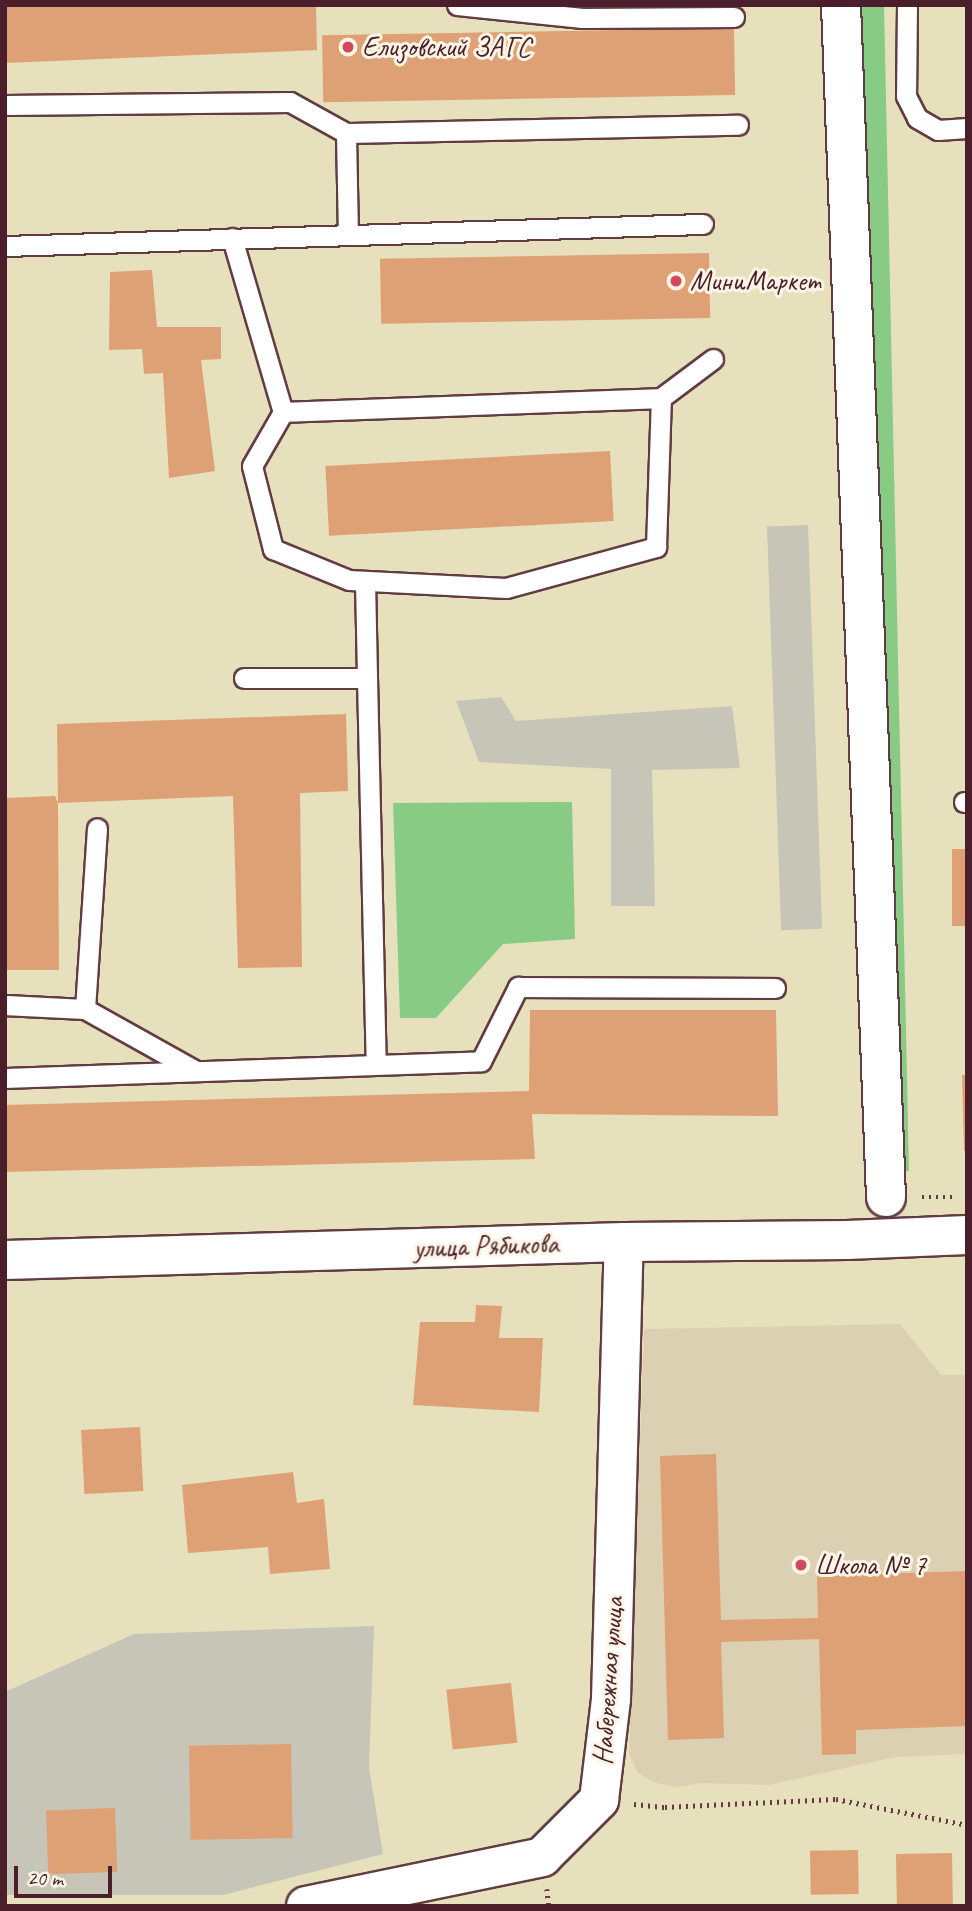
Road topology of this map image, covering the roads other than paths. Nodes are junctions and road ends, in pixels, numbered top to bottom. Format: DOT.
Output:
graph roads {
  1 [pos="457,5"];
  2 [pos="841,5"];
  3 [pos="907,5"];
  4 [pos="734,17"];
  5 [pos="5,105"];
  6 [pos="738,125"];
  7 [pos="967,128"];
  8 [pos="345,134"];
  9 [pos="703,224"];
  10 [pos="348,234"];
  11 [pos="232,238"];
  12 [pos="5,246"];
  13 [pos="713,359"];
  14 [pos="661,398"];
  15 [pos="283,412"];
  16 [pos="365,581"];
  17 [pos="244,678"];
  18 [pos="366,678"];
  19 [pos="97,828"];
  20 [pos="775,988"];
  21 [pos="5,1005"];
  22 [pos="85,1009"];
  23 [pos="376,1064"];
  24 [pos="195,1070"];
  25 [pos="5,1078"];
  26 [pos="886,1197"];
  27 [pos="967,1235"];
  28 [pos="624,1242"];
  29 [pos="5,1260"];
  30 [pos="306,1906"];
  1 -- 4 [label="lane"];
  2 -- 26 [label="street"];
  3 -- 7 [label="lane"];
  5 -- 8 [label="lane"];
  6 -- 8 [label="lane"];
  8 -- 10 [label="lane"];
  9 -- 10 [label="lane"];
  10 -- 11 [label="lane"];
  11 -- 12 [label="lane"];
  11 -- 15 [label="lane"];
  13 -- 14 [label="lane"];
  14 -- 15 [label="lane"];
  14 -- 16 [label="lane"];
  15 -- 16 [label="lane"];
  16 -- 18 [label="lane"];
  17 -- 18 [label="lane"];
  18 -- 23 [label="lane"];
  19 -- 22 [label="lane"];
  20 -- 23 [label="lane"];
  21 -- 22 [label="lane"];
  22 -- 24 [label="lane"];
  23 -- 24 [label="lane"];
  24 -- 25 [label="lane"];
  27 -- 28 [label="street, улица Рябикова"];
  28 -- 29 [label="street, улица Рябикова"];
  28 -- 30 [label="street, Набережная улица"];
}
